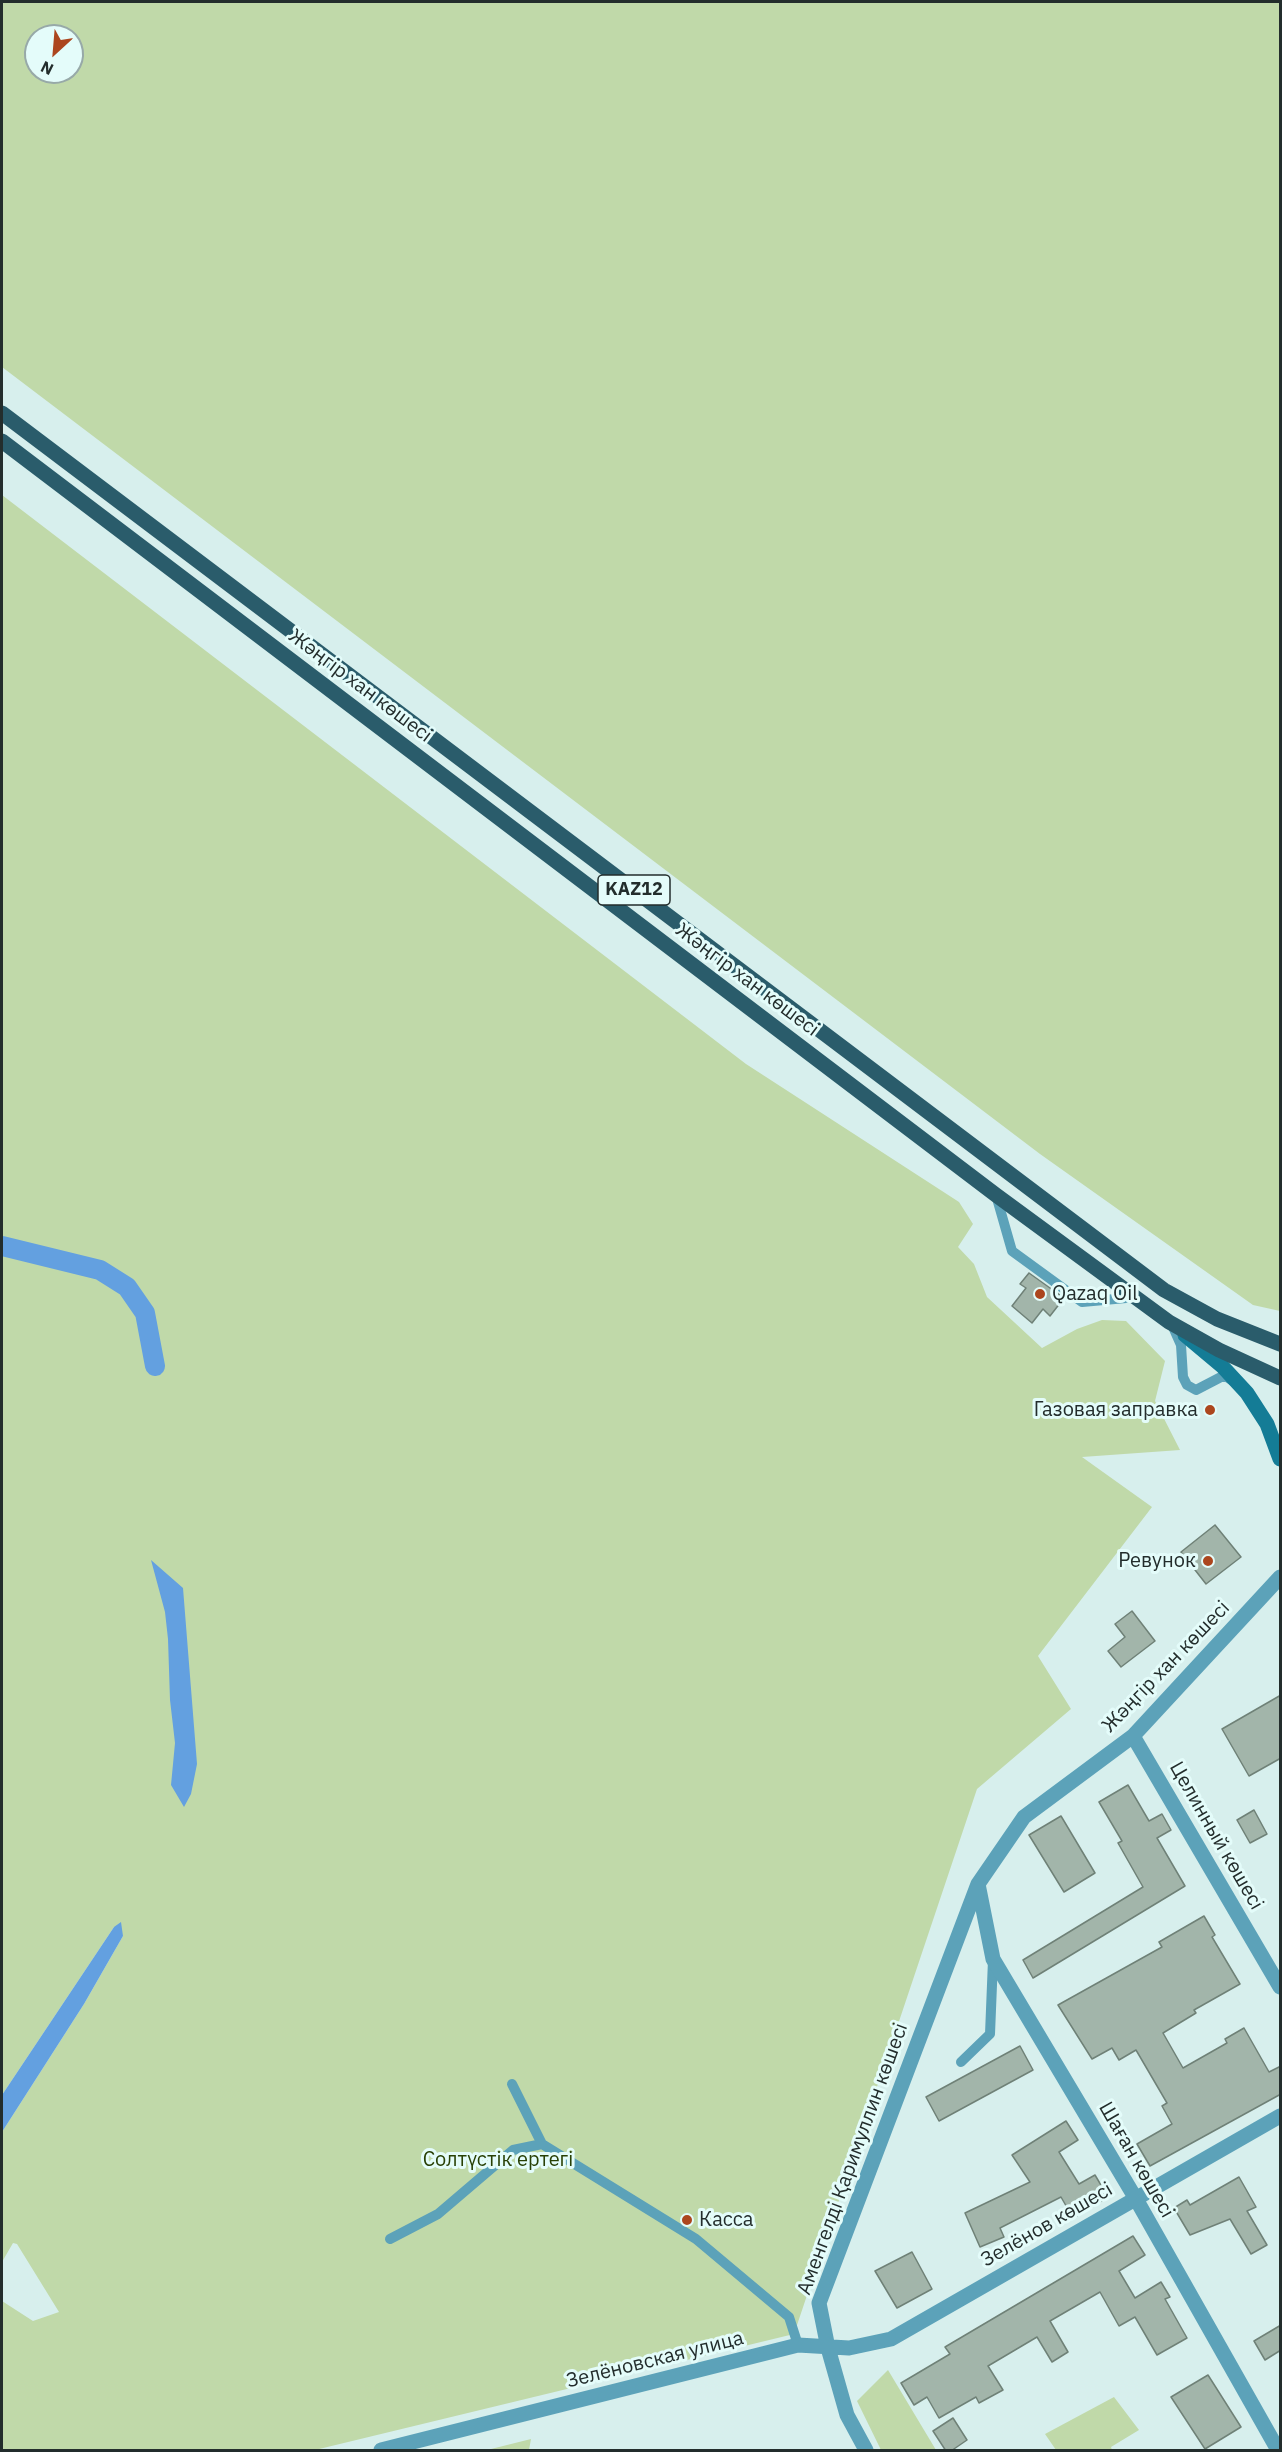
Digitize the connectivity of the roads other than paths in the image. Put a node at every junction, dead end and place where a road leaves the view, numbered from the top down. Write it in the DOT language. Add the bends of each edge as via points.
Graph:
graph roads {
  1 [pos="2,413"];
  2 [pos="2,441"];
  3 [pos="996,1195"];
  4 [pos="1138,1297"];
  5 [pos="1169,1322"];
  6 [pos="1260,1337"];
  7 [pos="1281,1339"];
  8 [pos="1281,1344"];
  9 [pos="1281,1378"];
  10 [pos="1239,1385"];
  11 [pos="1281,1459"];
  12 [pos="1281,1577"];
  13 [pos="1133,1736"];
  14 [pos="978,1884"];
  15 [pos="993,1959"];
  16 [pos="1281,1987"];
  17 [pos="961,2062"];
  18 [pos="512,2084"];
  19 [pos="1281,2116"];
  20 [pos="542,2144"];
  21 [pos="1136,2199"];
  22 [pos="390,2239"];
  23 [pos="798,2345"];
  24 [pos="828,2348"];
  25 [pos="381,2451"];
  26 [pos="866,2451"];
  27 [pos="1278,2451"];
  1 -- 6 [label="main road, Жәңгір хан көшесі / KAZ12" via="1164,1290"];
  2 -- 3 [label="main road, Жәңгір хан көшесі / KAZ12"];
  3 -- 4 [label="main road, Жәңгір хан көшесі / KAZ12"];
  3 -- 4 [label="lane" via="1012,1251 1082,1302"];
  4 -- 5 [label="main road, Жәңгір хан көшесі / KAZ12"];
  5 -- 9 [label="main road, Жәңгір хан көшесі / KAZ12"];
  5 -- 10 [label="main road"];
  5 -- 10 [label="lane" via="1181,1345 1187,1385 1200,1389 1223,1377"];
  6 -- 7 [label="street"];
  6 -- 8 [label="main road, Жәңгір хан көшесі / KAZ12"];
  10 -- 11 [label="main road" via="1267,1424"];
  12 -- 13 [label="street, Жәңгір хан көшесі"];
  13 -- 14 [label="street, Жәңгір хан көшесі" via="1024,1817"];
  13 -- 16 [label="street, Целинный көшесі"];
  14 -- 15 [label="street, Шаған көшесі"];
  14 -- 24 [label="street, Аменгелді Қаримуллин көшесі" via="819,2303"];
  15 -- 17 [label="lane" via="990,2034"];
  15 -- 21 [label="street, Шаған көшесі"];
  18 -- 20 [label="lane"];
  19 -- 21 [label="street, Зелёнов көшесі"];
  20 -- 22 [label="lane" via="513,2150 438,2214"];
  20 -- 23 [label="lane" via="696,2239 789,2317"];
  21 -- 24 [label="street, Зелёнов көшесі" via="891,2338 849,2348"];
  21 -- 27 [label="street, Шаған көшесі"];
  23 -- 24 [label="street, Зелёновская улица"];
  23 -- 25 [label="street, Зелёновская улица"];
  24 -- 26 [label="street, Аменгелді Қаримуллин көшесі" via="847,2415"];
}
